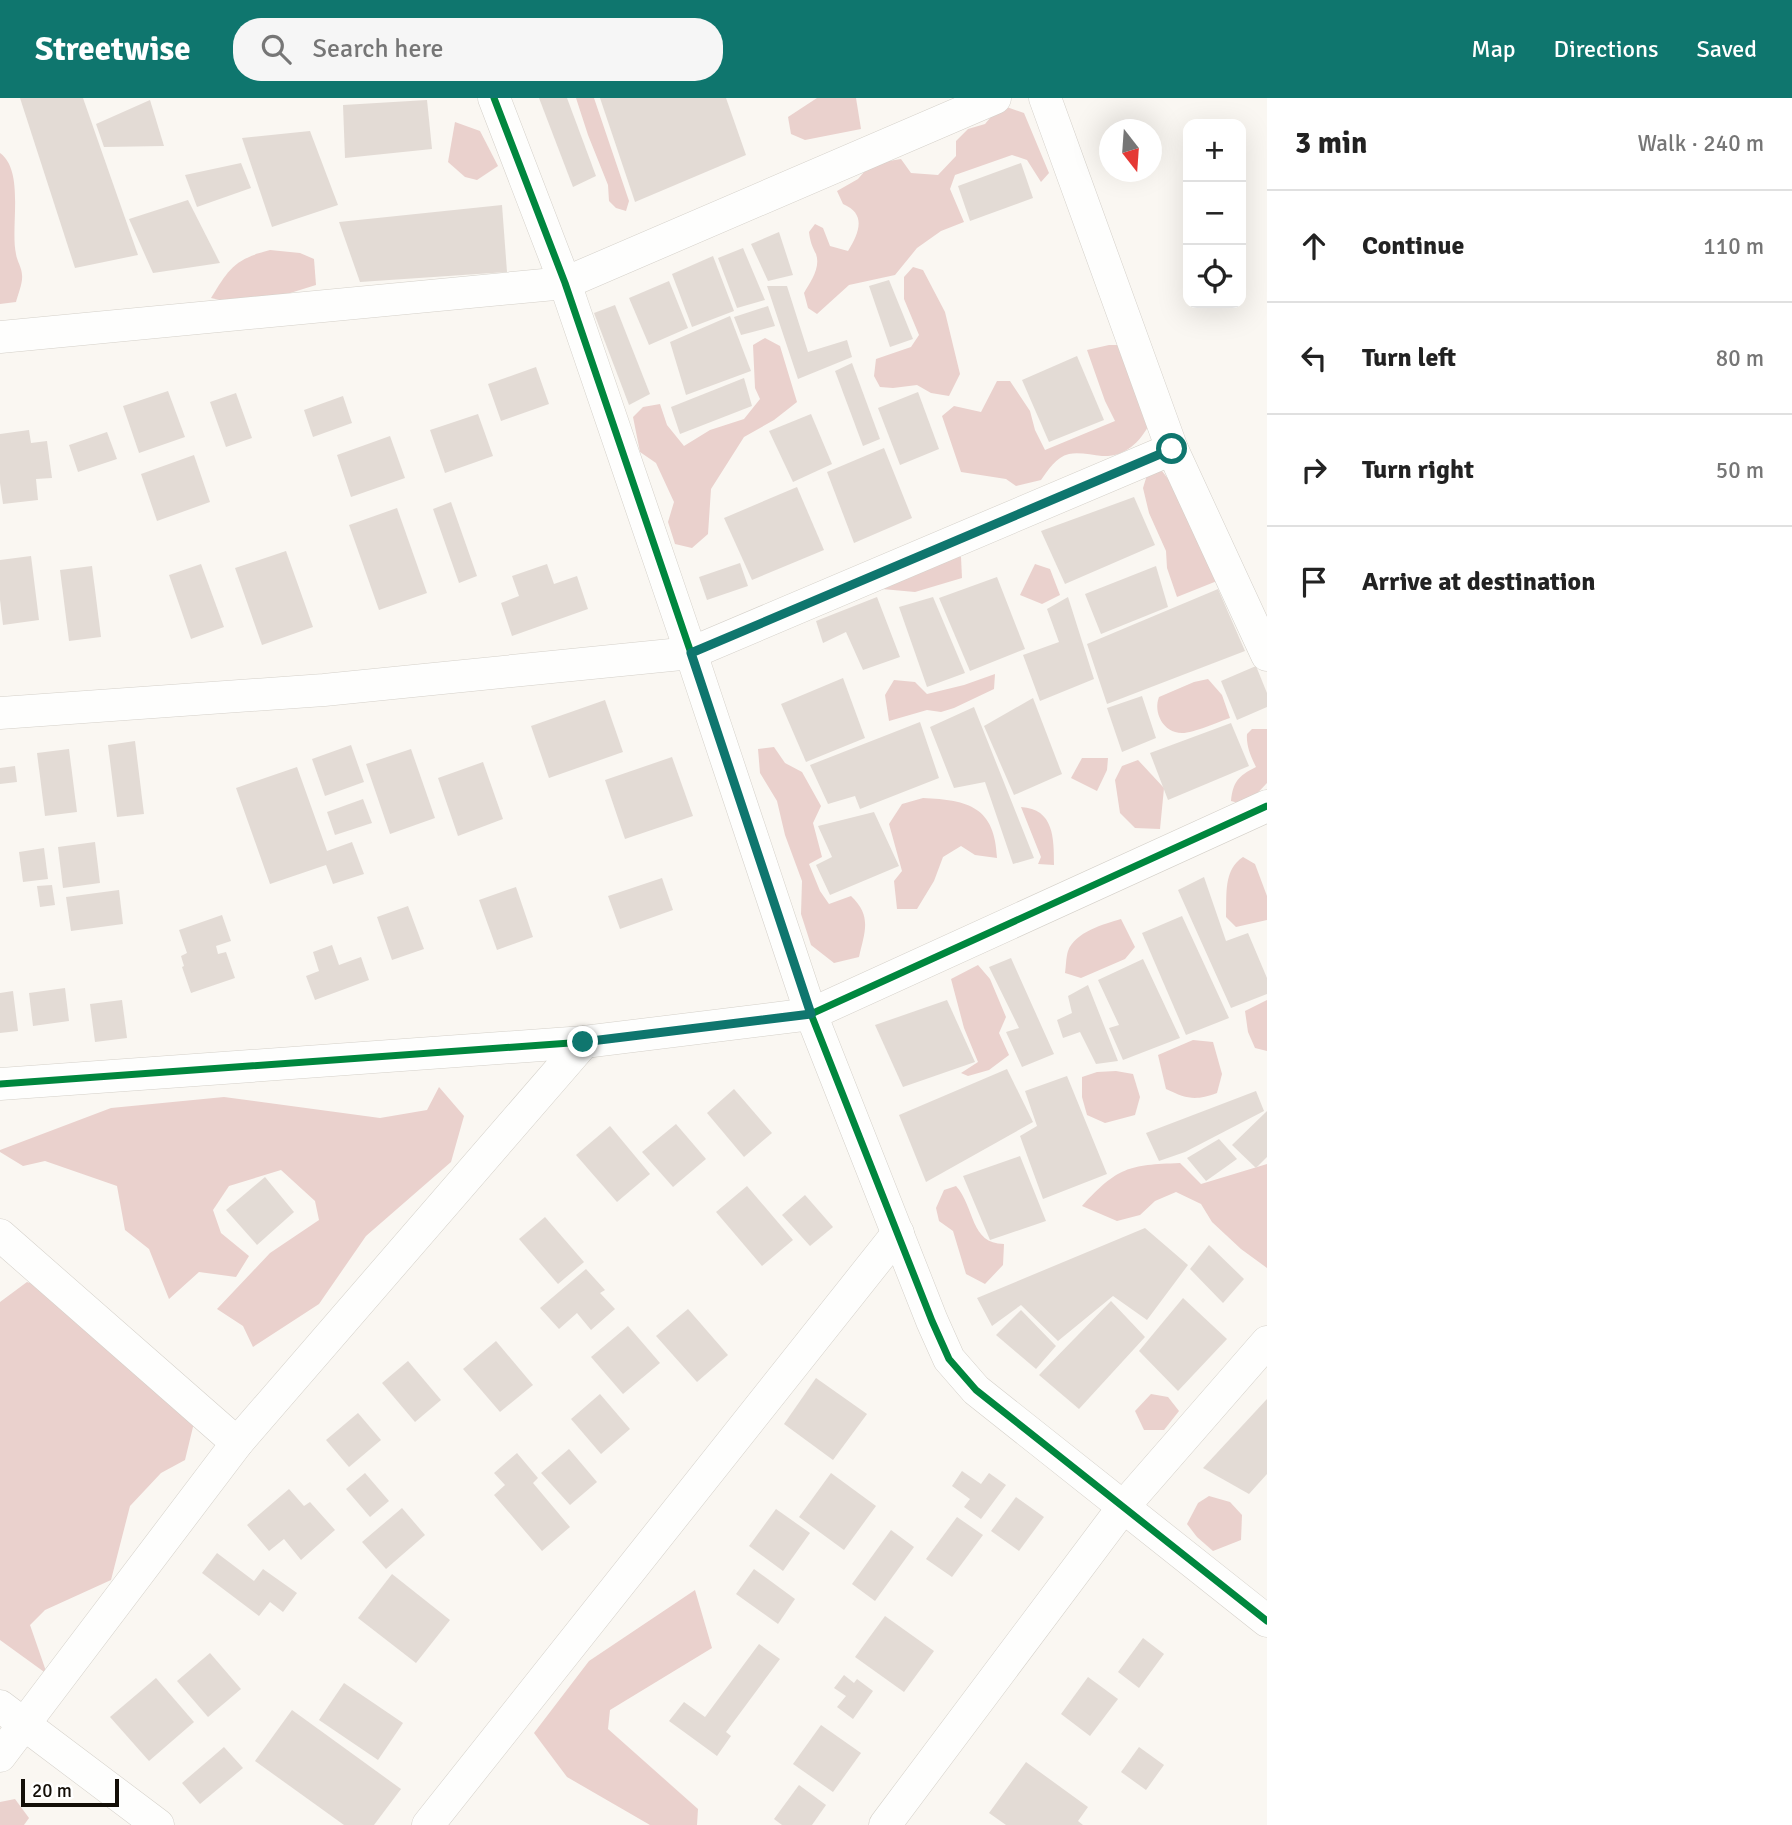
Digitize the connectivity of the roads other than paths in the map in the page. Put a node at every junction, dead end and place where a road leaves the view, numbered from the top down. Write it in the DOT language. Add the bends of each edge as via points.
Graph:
graph roads {
  1 [pos="494,98"];
  2 [pos="995,98"];
  3 [pos="1045,98"];
  4 [pos="565,283"];
  5 [pos="0,337"];
  6 [pos="1172,449"];
  7 [pos="691,653"];
  8 [pos="1267,655"];
  9 [pos="0,713"];
  10 [pos="1267,806"];
  11 [pos="811,1014"];
  12 [pos="583,1042"];
  13 [pos="0,1084"];
  14 [pos="898,1233"];
  15 [pos="0,1235"];
  16 [pos="1267,1342"];
  17 [pos="237,1443"];
  18 [pos="1124,1506"];
  19 [pos="1267,1621"];
  20 [pos="12,1715"];
  21 [pos="0,1756"];
  22 [pos="158,1825"];
  23 [pos="428,1825"];
  24 [pos="885,1825"];
  1 -- 4 [label="street"];
  2 -- 4 [label="street"];
  3 -- 6 [label="street"];
  4 -- 5 [label="street"];
  4 -- 7 [label="street"];
  6 -- 7 [label="street"];
  6 -- 8 [label="street"];
  7 -- 9 [label="street" via="324,690"];
  7 -- 11 [label="street"];
  10 -- 11 [label="street"];
  11 -- 12 [label="street"];
  11 -- 14 [label="street"];
  12 -- 13 [label="street"];
  12 -- 17 [label="street"];
  14 -- 18 [label="street" via="950,1359 976,1390"];
  14 -- 23 [label="street"];
  15 -- 17 [label="street"];
  16 -- 18 [label="street"];
  17 -- 20 [label="street"];
  18 -- 19 [label="street"];
  18 -- 24 [label="street"];
  20 -- 21 [label="street"];
  20 -- 22 [label="street"];
}
